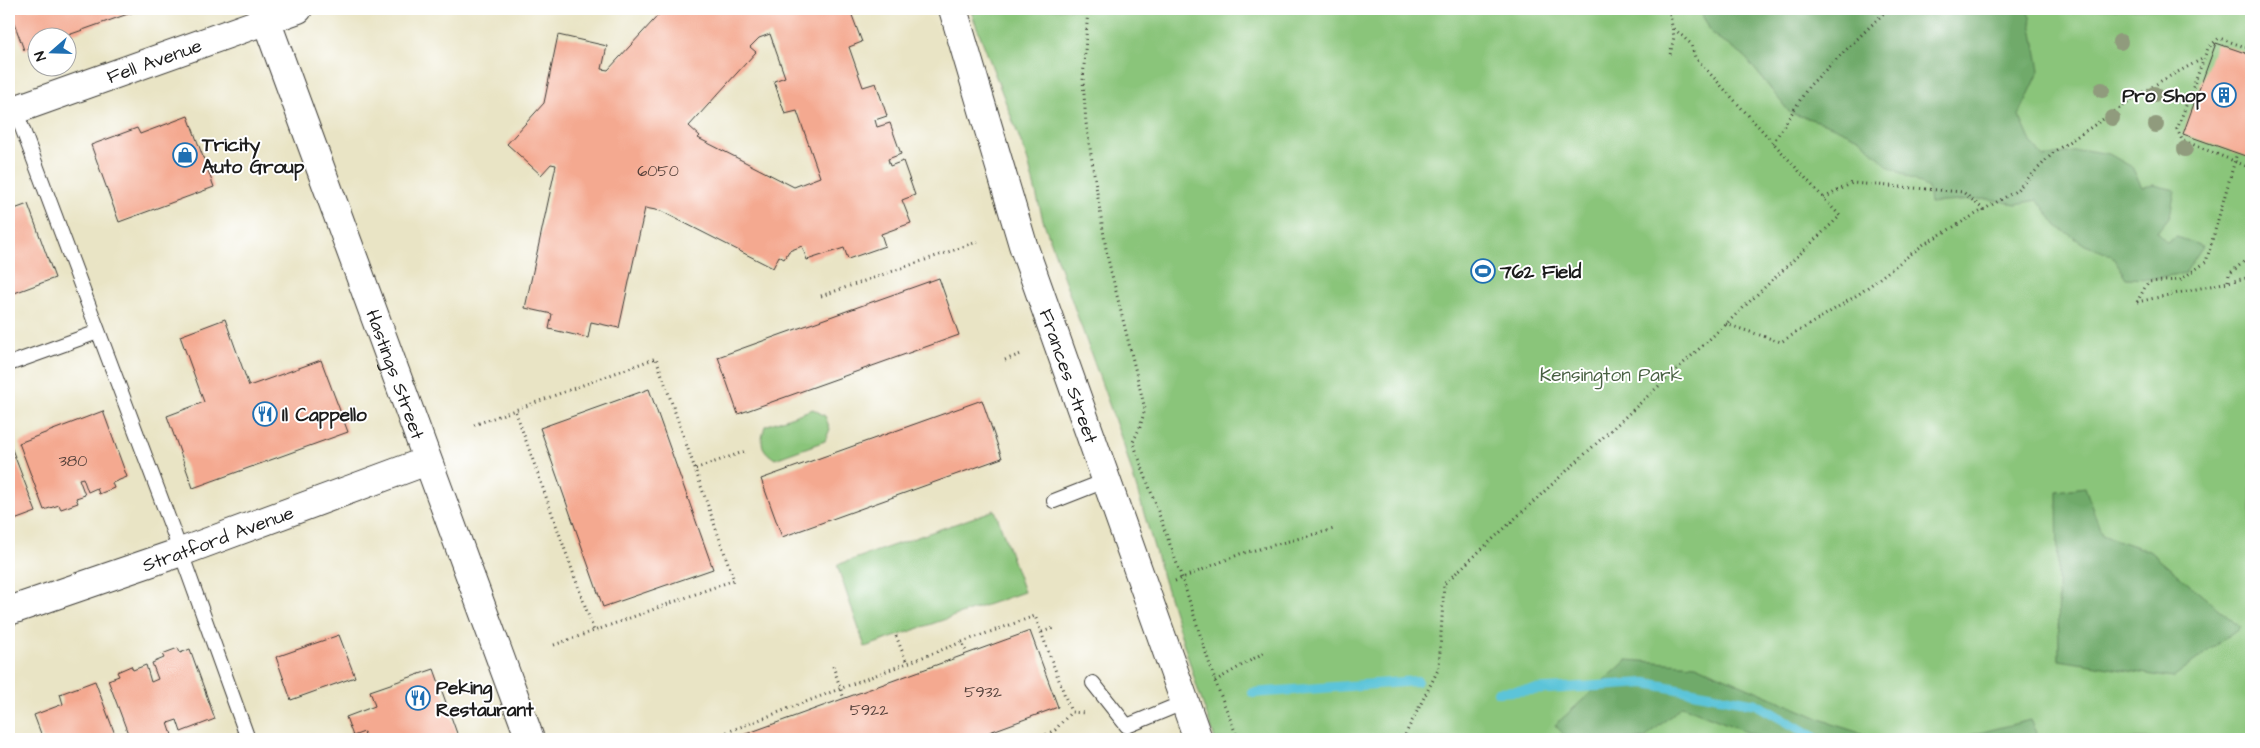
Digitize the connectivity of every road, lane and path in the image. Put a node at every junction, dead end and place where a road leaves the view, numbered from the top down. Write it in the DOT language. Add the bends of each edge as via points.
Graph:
graph roads {
  1 [pos="298,9"];
  2 [pos="953,9"];
  3 [pos="1088,9"];
  4 [pos="1669,9"];
  5 [pos="1888,9"];
  6 [pos="264,14"];
  7 [pos="1671,26"];
  8 [pos="2251,49"];
  9 [pos="1670,55"];
  10 [pos="2204,58"];
  11 [pos="11,105"];
  12 [pos="1773,143"];
  13 [pos="2237,153"];
  14 [pos="2234,162"];
  15 [pos="2251,168"];
  16 [pos="1824,198"];
  17 [pos="1984,210"];
  18 [pos="980,241"];
  19 [pos="2251,256"];
  20 [pos="2251,277"];
  21 [pos="2228,281"];
  22 [pos="821,296"];
  23 [pos="1726,324"];
  24 [pos="98,332"];
  25 [pos="1021,354"];
  26 [pos="1005,360"];
  27 [pos="9,364"];
  28 [pos="515,410"];
  29 [pos="474,425"];
  30 [pos="746,451"];
  31 [pos="427,461"];
  32 [pos="695,469"];
  33 [pos="1105,481"];
  34 [pos="1054,501"];
  35 [pos="1334,529"];
  36 [pos="181,552"];
  37 [pos="1182,578"];
  38 [pos="1146,592"];
  39 [pos="9,611"];
  40 [pos="1054,628"];
  41 [pos="594,631"];
  42 [pos="1042,632"];
  43 [pos="896,636"];
  44 [pos="962,642"];
  45 [pos="554,645"];
  46 [pos="1265,652"];
  47 [pos="967,654"];
  48 [pos="907,663"];
  49 [pos="833,666"];
  50 [pos="1215,681"];
  51 [pos="1093,683"];
  52 [pos="841,688"];
  53 [pos="844,699"];
  54 [pos="1185,702"];
  55 [pos="1071,712"];
  56 [pos="1090,714"];
  57 [pos="993,731"];
  58 [pos="722,734"];
  59 [pos="248,739"];
  60 [pos="530,739"];
  61 [pos="996,739"];
  62 [pos="1037,739"];
  63 [pos="1198,739"];
  64 [pos="1238,739"];
  65 [pos="1403,739"];
  1 -- 6 [label="street, Fell Avenue"];
  2 -- 33 [label="street, Frances Street" via="1016,226"];
  3 -- 37 [label="path" via="1083,80 1086,123 1107,255 1145,409 1133,442"];
  4 -- 7 [label="path"];
  5 -- 12 [label="path" via="1809,86"];
  6 -- 11 [label="street, Fell Avenue"];
  6 -- 31 [label="street, Hastings Street"];
  7 -- 9 [label="path" via="1674,37"];
  7 -- 12 [label="path" via="1691,44 1695,57"];
  8 -- 10 [label="path" via="2219,38 2208,48"];
  10 -- 14 [label="path" via="2177,129 2182,140"];
  10 -- 17 [label="path" via="2161,80 2055,151 2016,191"];
  11 -- 24 [label="lane"];
  12 -- 16 [label="path"];
  13 -- 14 [label="path"];
  14 -- 15 [label="path"];
  14 -- 21 [label="path" via="2206,262 2180,280 2148,282 2137,302"];
  16 -- 17 [label="path" via="1852,183 1963,192"];
  16 -- 23 [label="path" via="1840,216"];
  17 -- 23 [label="path" via="1924,244 1859,294 1781,342"];
  18 -- 22 [label="path"];
  19 -- 21 [label="path" via="2229,274"];
  20 -- 21 [label="path"];
  23 -- 65 [label="path" via="1444,584 1439,668"];
  24 -- 27 [label="lane"];
  24 -- 36 [label="lane"];
  25 -- 26 [label="path"];
  28 -- 29 [label="path"];
  28 -- 32 [label="path" via="656,358"];
  28 -- 41 [label="path"];
  30 -- 32 [label="path"];
  31 -- 36 [label="street, Stratford Avenue"];
  31 -- 60 [label="street, Hastings Street"];
  32 -- 41 [label="path" via="734,580"];
  33 -- 34 [label="lane"];
  33 -- 38 [label="street, Frances Street"];
  35 -- 37 [label="path" via="1240,554"];
  36 -- 39 [label="street, Stratford Avenue"];
  36 -- 59 [label="lane"];
  37 -- 38 [label="path"];
  37 -- 50 [label="path"];
  38 -- 54 [label="street, Frances Street"];
  40 -- 42 [label="path"];
  41 -- 45 [label="path"];
  42 -- 44 [label="path" via="1035,616"];
  42 -- 55 [label="path"];
  43 -- 48 [label="path"];
  44 -- 47 [label="path"];
  44 -- 48 [label="path"];
  46 -- 50 [label="path"];
  48 -- 52 [label="path"];
  49 -- 52 [label="path"];
  50 -- 64 [label="path"];
  51 -- 54 [label="lane" via="1127,726"];
  52 -- 53 [label="path"];
  52 -- 58 [label="path"];
  54 -- 63 [label="street, Frances Street"];
  55 -- 56 [label="path"];
  55 -- 62 [label="path" via="1055,730"];
  57 -- 61 [label="path"];
}
